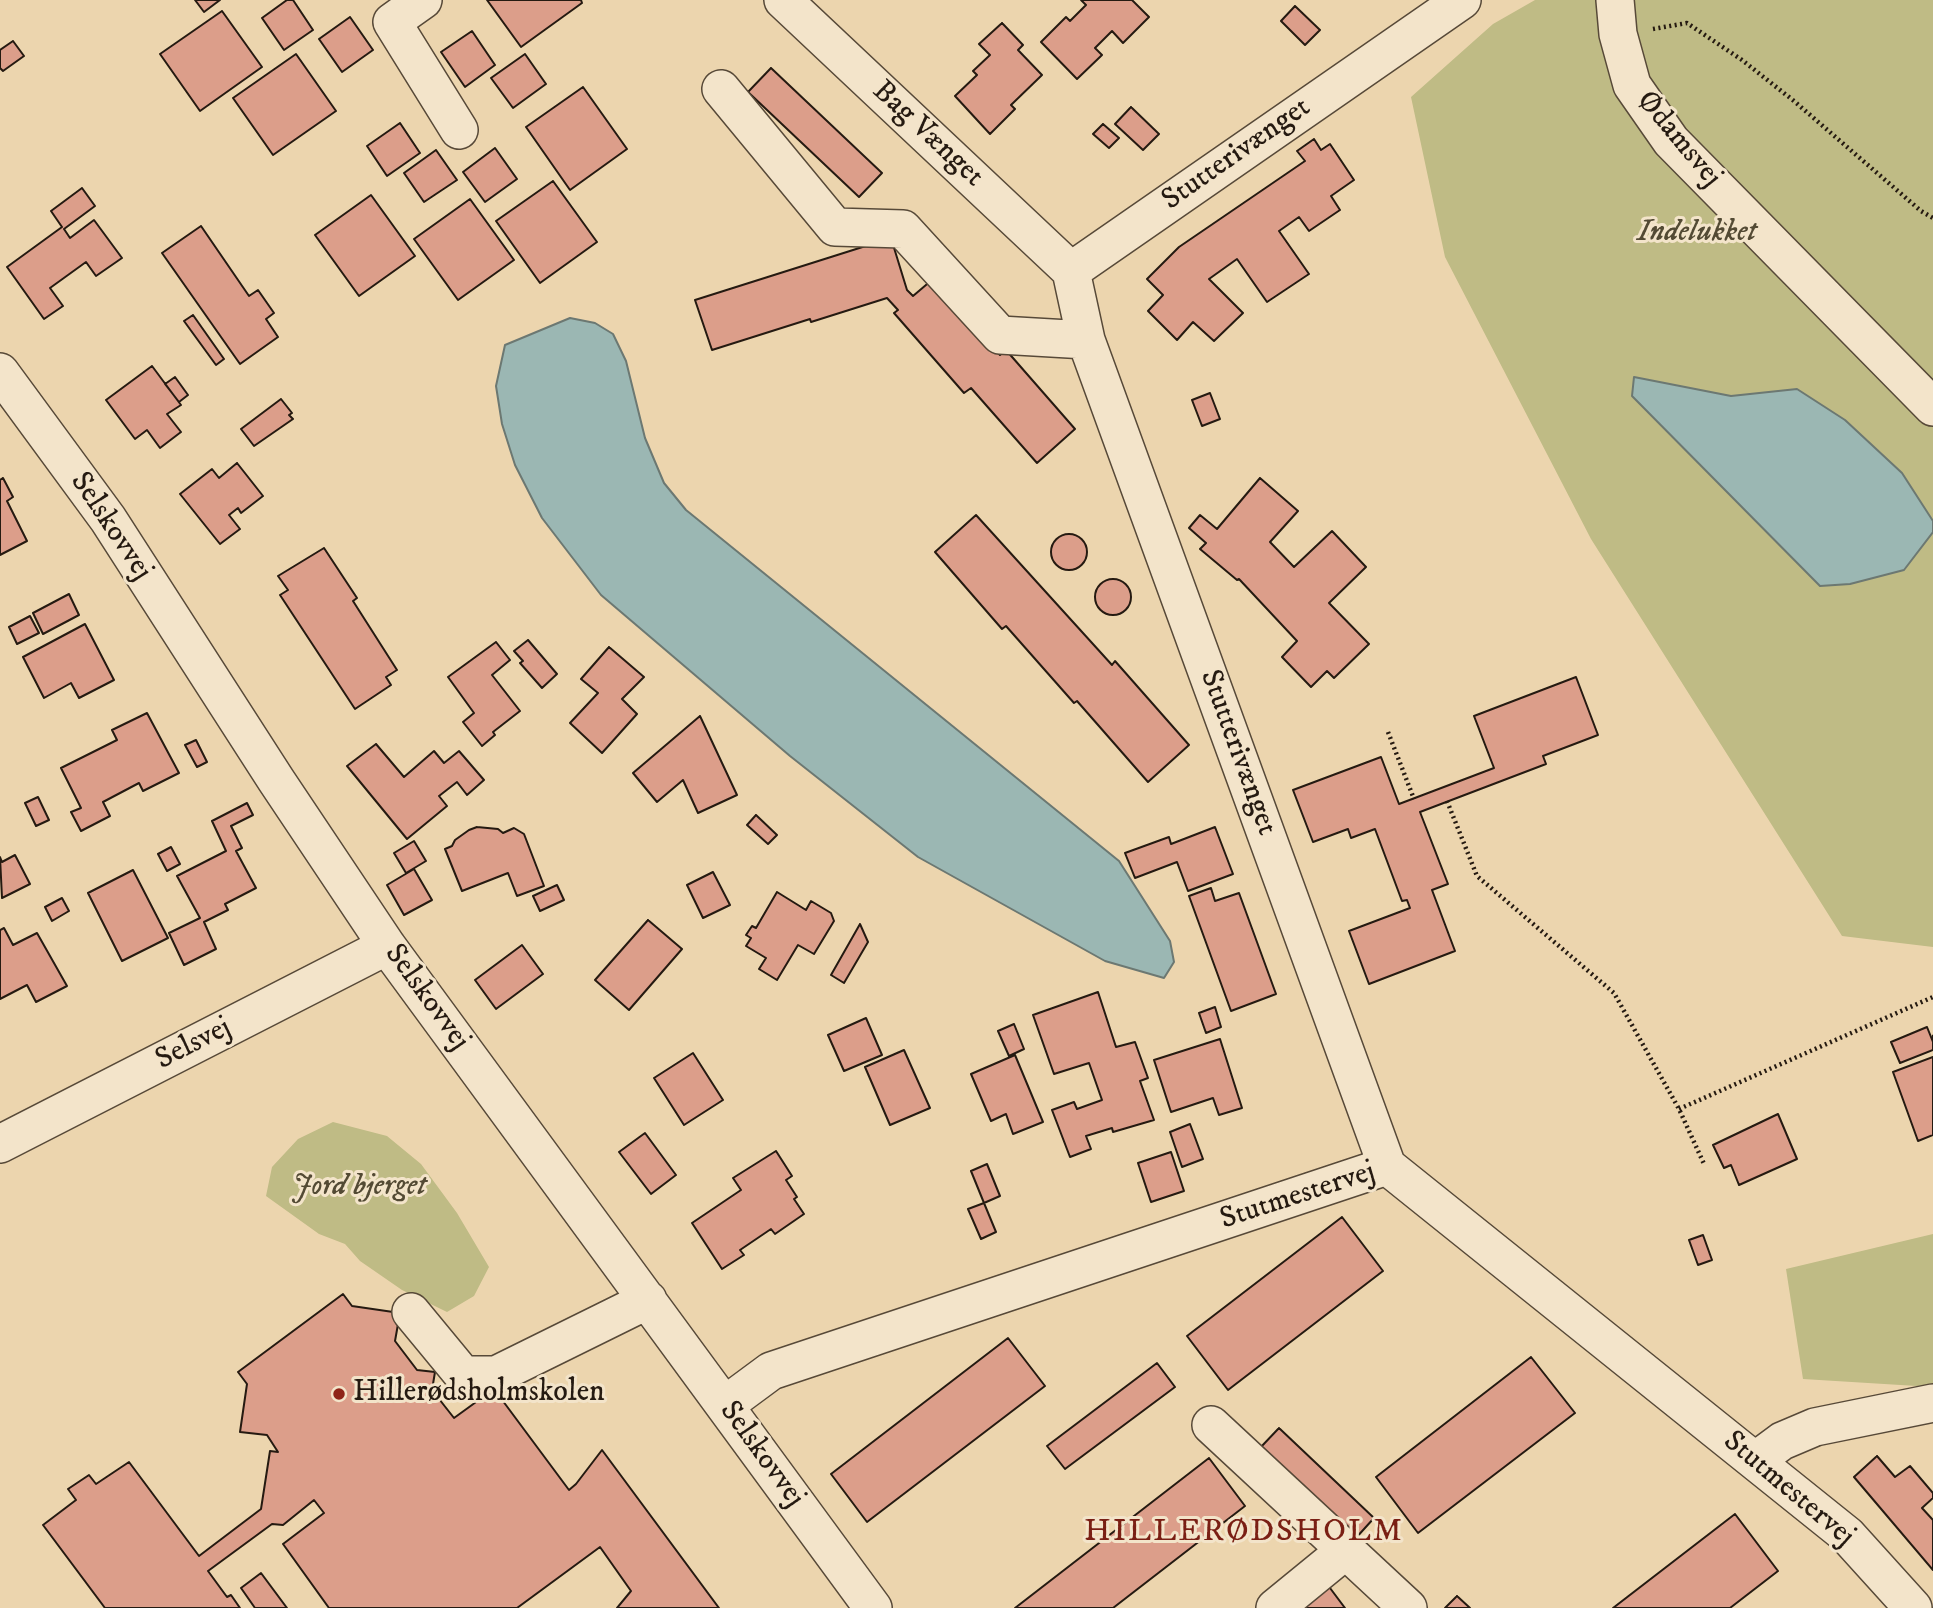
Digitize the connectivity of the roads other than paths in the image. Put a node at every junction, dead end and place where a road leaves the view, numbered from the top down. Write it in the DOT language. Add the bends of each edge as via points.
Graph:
graph roads {
  1 [pos="423,0"];
  2 [pos="783,0"];
  3 [pos="1462,0"];
  4 [pos="383,11"];
  5 [pos="1617,17"];
  6 [pos="721,89"];
  7 [pos="459,130"];
  8 [pos="1071,271"];
  9 [pos="1086,340"];
  10 [pos="0,372"];
  11 [pos="1933,407"];
  12 [pos="387,946"];
  13 [pos="2,1137"];
  14 [pos="1387,1166"];
  15 [pos="648,1300"];
  16 [pos="411,1312"];
  17 [pos="1933,1403"];
  18 [pos="725,1405"];
  19 [pos="1211,1425"];
  20 [pos="1755,1461"];
  21 [pos="1346,1550"];
  22 [pos="873,1608"];
  23 [pos="1275,1608"];
  24 [pos="1408,1608"];
  25 [pos="1913,1608"];
  1 -- 4 [label="street"];
  2 -- 8 [label="street, Bag Vænget"];
  3 -- 8 [label="street, Stutterivænget"];
  4 -- 7 [label="street"];
  5 -- 11 [label="street, Ødamsvej" via="1632,85 1671,141"];
  6 -- 9 [label="street" via="835,227 903,229 1000,335"];
  8 -- 9 [label="street, Stutterivænget"];
  9 -- 14 [label="street, Stutterivænget"];
  10 -- 12 [label="street, Selskovvej" via="108,519"];
  12 -- 13 [label="street, Selsvej"];
  12 -- 15 [label="street, Selskovvej"];
  14 -- 18 [label="street, Stutmestervej" via="771,1371"];
  14 -- 20 [label="street, Stutmestervej"];
  15 -- 16 [label="street" via="496,1375 463,1375"];
  15 -- 18 [label="street, Selskovvej"];
  17 -- 20 [label="street" via="1815,1427 1782,1441"];
  18 -- 22 [label="street, Selskovvej"];
  19 -- 21 [label="street"];
  20 -- 25 [label="street, Stutmestervej" via="1847,1535"];
  21 -- 23 [label="street"];
  21 -- 24 [label="street"];
}
